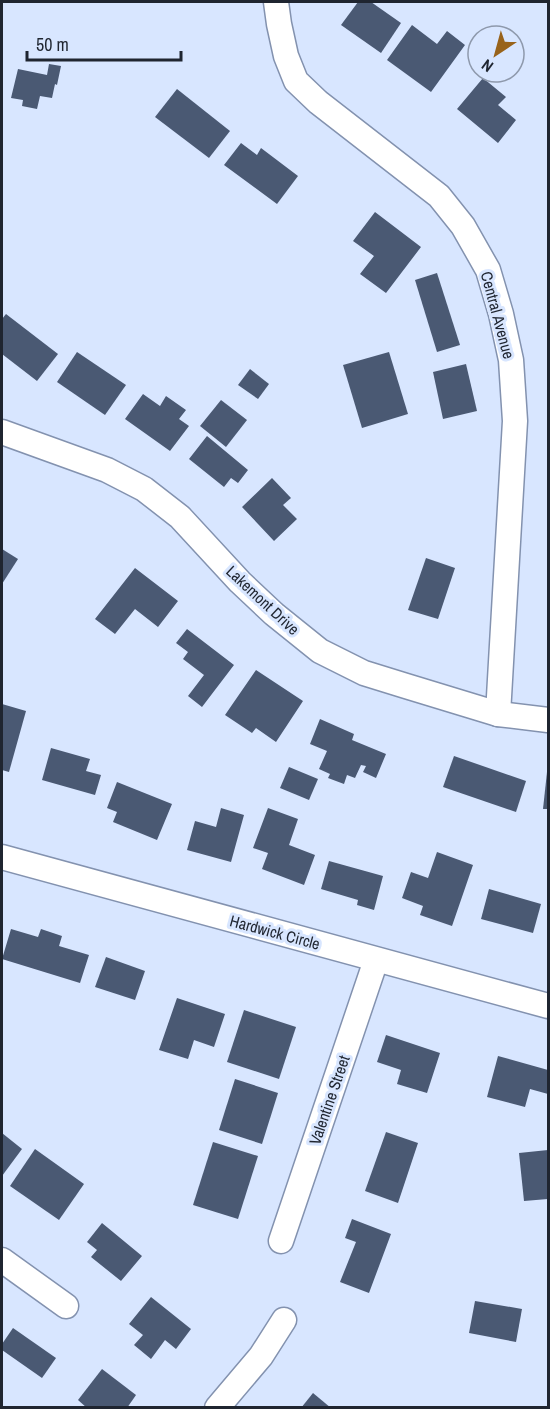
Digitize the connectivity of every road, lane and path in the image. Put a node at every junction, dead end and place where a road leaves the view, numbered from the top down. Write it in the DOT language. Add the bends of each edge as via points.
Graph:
graph roads {
  1 [pos="276,2"];
  2 [pos="2,432"];
  3 [pos="498,714"];
  4 [pos="549,720"];
  5 [pos="2,857"];
  6 [pos="376,960"];
  7 [pos="549,1006"];
  8 [pos="281,1241"];
  9 [pos="2,1260"];
  10 [pos="66,1306"];
  11 [pos="284,1320"];
  12 [pos="217,1407"];
  1 -- 3 [label="street, Central Avenue" via="286,56 296,81 439,196 463,226 488,270 511,360 515,421"];
  2 -- 3 [label="street, Lakemont Drive" via="107,470 144,489 180,517 274,614 320,651 364,673"];
  3 -- 4 [label="street, Lakemont Drive"];
  5 -- 6 [label="street, Hardwick Circle"];
  6 -- 7 [label="street, Hardwick Circle"];
  6 -- 8 [label="street, Valentine Street"];
  9 -- 10 [label="street"];
  11 -- 12 [label="street" via="261,1356"];
}
